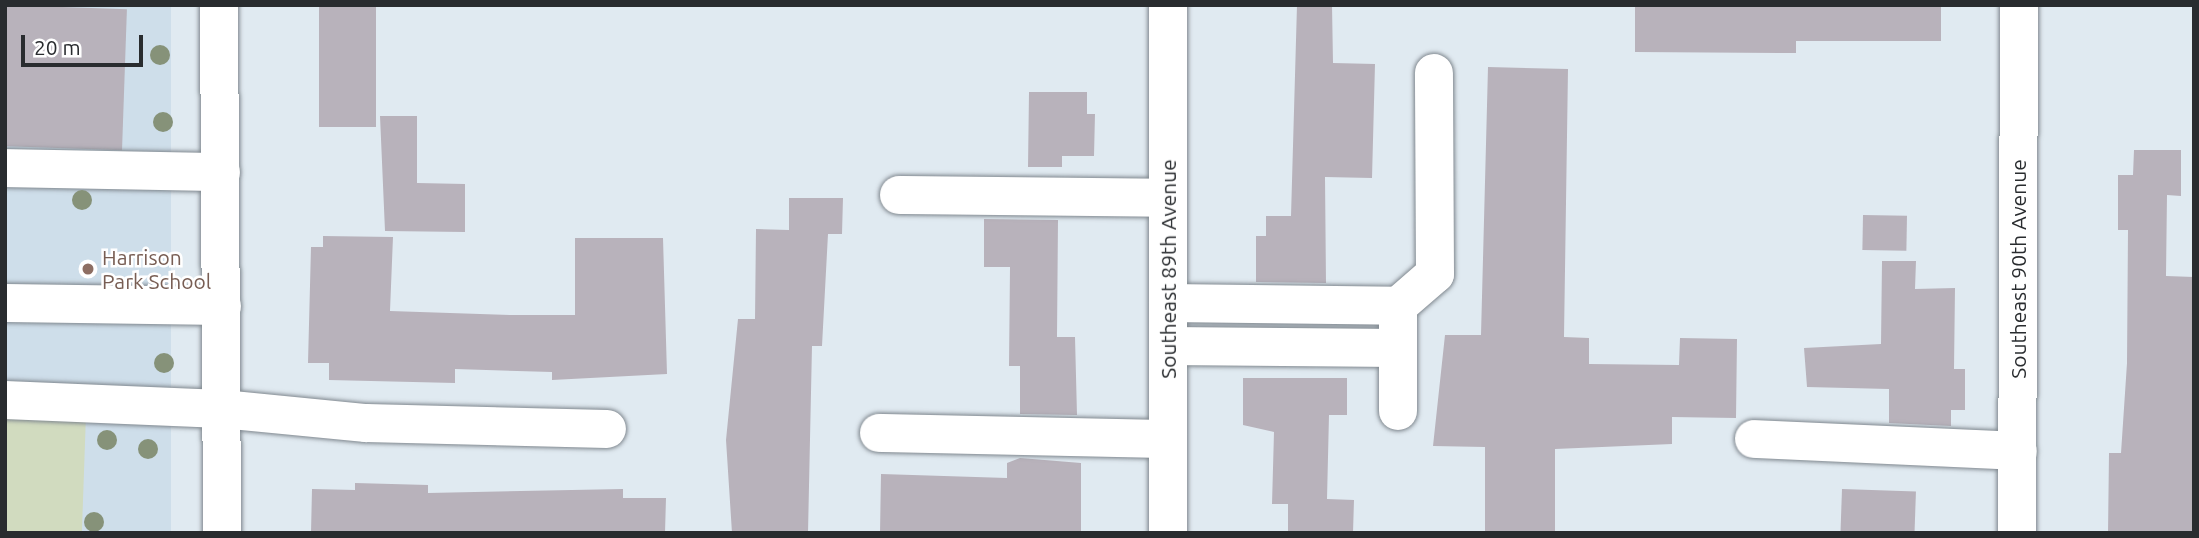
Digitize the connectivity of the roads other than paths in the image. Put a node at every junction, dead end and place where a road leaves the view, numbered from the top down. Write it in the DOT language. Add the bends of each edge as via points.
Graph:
graph roads {
  1 [pos="219,5"];
  2 [pos="1168,5"];
  3 [pos="2019,5"];
  4 [pos="1434,73"];
  5 [pos="5,168"];
  6 [pos="221,172"];
  7 [pos="899,195"];
  8 [pos="1168,198"];
  9 [pos="5,303"];
  10 [pos="1168,303"];
  11 [pos="222,306"];
  12 [pos="1398,306"];
  13 [pos="1168,346"];
  14 [pos="1398,348"];
  15 [pos="5,400"];
  16 [pos="222,409"];
  17 [pos="1398,411"];
  18 [pos="607,429"];
  19 [pos="879,433"];
  20 [pos="1168,439"];
  21 [pos="1754,439"];
  22 [pos="2018,451"];
  23 [pos="222,533"];
  24 [pos="1168,533"];
  25 [pos="2017,533"];
  1 -- 6 [label="street"];
  2 -- 8 [label="street, Southeast 89th Avenue"];
  3 -- 22 [label="street, Southeast 90th Avenue"];
  4 -- 12 [label="street" via="1435,274"];
  5 -- 6 [label="street"];
  6 -- 11 [label="street"];
  7 -- 8 [label="street"];
  8 -- 10 [label="street, Southeast 89th Avenue"];
  9 -- 11 [label="street"];
  10 -- 12 [label="street"];
  10 -- 13 [label="street, Southeast 89th Avenue"];
  11 -- 16 [label="street"];
  12 -- 14 [label="street"];
  13 -- 14 [label="street"];
  13 -- 20 [label="street, Southeast 89th Avenue"];
  14 -- 17 [label="street"];
  15 -- 16 [label="street"];
  16 -- 18 [label="street" via="366,423"];
  16 -- 23 [label="street"];
  19 -- 20 [label="street"];
  20 -- 24 [label="street, Southeast 89th Avenue"];
  21 -- 22 [label="street"];
  22 -- 25 [label="street, Southeast 90th Avenue"];
}
